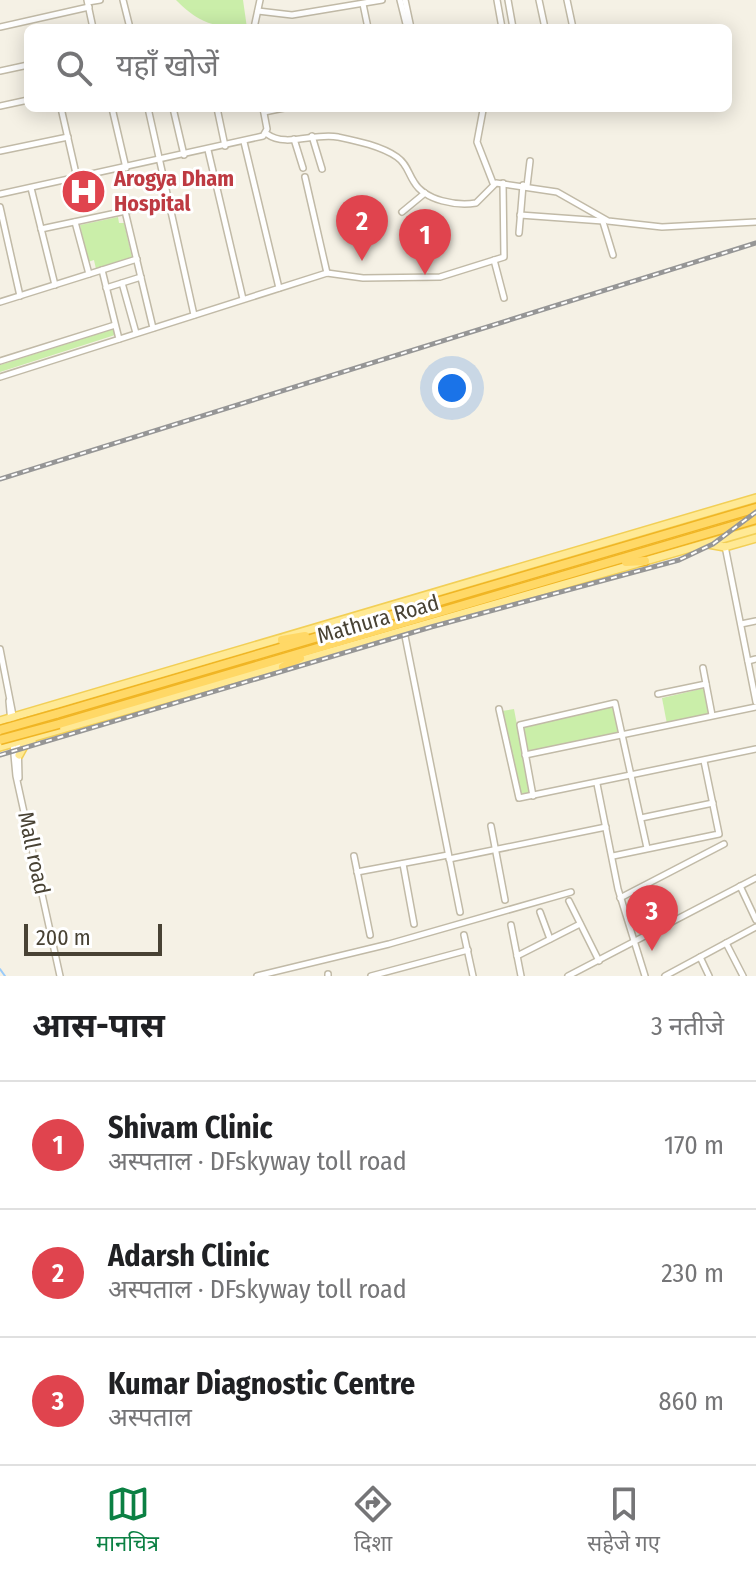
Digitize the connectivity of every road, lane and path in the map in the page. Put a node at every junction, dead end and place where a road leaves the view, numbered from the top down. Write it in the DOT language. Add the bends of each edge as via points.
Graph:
graph roads {
  1 [pos="100,0"];
  2 [pos="123,0"];
  3 [pos="260,0"];
  4 [pos="382,0"];
  5 [pos="403,0"];
  6 [pos="497,0"];
  7 [pos="508,0"];
  8 [pos="539,0"];
  9 [pos="567,0"];
  10 [pos="88,3"];
  11 [pos="363,4"];
  12 [pos="258,11"];
  13 [pos="41,18"];
  14 [pos="42,24"];
  15 [pos="92,24"];
  16 [pos="129,24"];
  17 [pos="255,24"];
  18 [pos="367,24"];
  19 [pos="408,24"];
  20 [pos="501,24"];
  21 [pos="512,24"];
  22 [pos="544,24"];
  23 [pos="572,24"];
  24 [pos="0,27"];
  25 [pos="24,66"];
  26 [pos="0,71"];
  27 [pos="24,101"];
  28 [pos="0,106"];
  29 [pos="62,112"];
  30 [pos="113,112"];
  31 [pos="149,112"];
  32 [pos="174,112"];
  33 [pos="218,112"];
  34 [pos="263,112"];
  35 [pos="483,112"];
  36 [pos="267,134"];
  37 [pos="312,136"];
  38 [pos="68,137"];
  39 [pos="294,139"];
  40 [pos="244,142"];
  41 [pos="226,147"];
  42 [pos="208,150"];
  43 [pos="0,151"];
  44 [pos="184,155"];
  45 [pos="160,160"];
  46 [pos="530,161"];
  47 [pos="126,168"];
  48 [pos="303,168"];
  49 [pos="322,169"];
  50 [pos="305,177"];
  51 [pos="77,178"];
  52 [pos="493,183"];
  53 [pos="503,183"];
  54 [pos="525,185"];
  55 [pos="31,188"];
  56 [pos="425,193"];
  57 [pos="0,194"];
  58 [pos="168,202"];
  59 [pos="0,207"];
  60 [pos="125,211"];
  61 [pos="402,212"];
  62 [pos="520,215"];
  63 [pos="603,220"];
  64 [pos="75,222"];
  65 [pos="756,222"];
  66 [pos="41,229"];
  67 [pos="519,233"];
  68 [pos="613,255"];
  69 [pos="137,259"];
  70 [pos="494,260"];
  71 [pos="102,270"];
  72 [pos="327,273"];
  73 [pos="89,274"];
  74 [pos="141,277"];
  75 [pos="122,283"];
  76 [pos="55,285"];
  77 [pos="106,288"];
  78 [pos="279,288"];
  79 [pos="20,296"];
  80 [pos="504,298"];
  81 [pos="243,299"];
  82 [pos="0,302"];
  83 [pos="194,315"];
  84 [pos="115,325"];
  85 [pos="153,328"];
  86 [pos="136,333"];
  87 [pos="119,339"];
  88 [pos="0,361"];
  89 [pos="0,377"];
  90 [pos="756,498"];
  91 [pos="756,508"];
  92 [pos="756,519"];
  93 [pos="756,529"];
  94 [pos="725,538"];
  95 [pos="756,538"];
  96 [pos="704,543"];
  97 [pos="725,547"];
  98 [pos="645,561"];
  99 [pos="609,564"];
  100 [pos="756,621"];
  101 [pos="741,624"];
  102 [pos="404,629"];
  103 [pos="284,643"];
  104 [pos="0,649"];
  105 [pos="756,659"];
  106 [pos="748,661"];
  107 [pos="285,662"];
  108 [pos="703,668"];
  109 [pos="706,684"];
  110 [pos="121,687"];
  111 [pos="658,694"];
  112 [pos="756,704"];
  113 [pos="50,708"];
  114 [pos="499,709"];
  115 [pos="712,715"];
  116 [pos="9,718"];
  117 [pos="94,720"];
  118 [pos="0,730"];
  119 [pos="57,730"];
  120 [pos="624,734"];
  121 [pos="15,742"];
  122 [pos="0,744"];
  123 [pos="756,749"];
  124 [pos="16,755"];
  125 [pos="525,755"];
  126 [pos="704,761"];
  127 [pos="632,776"];
  128 [pos="597,784"];
  129 [pos="533,796"];
  130 [pos="713,803"];
  131 [pos="641,818"];
  132 [pos="491,826"];
  133 [pos="606,827"];
  134 [pos="724,844"];
  135 [pos="647,848"];
  136 [pos="495,850"];
  137 [pos="354,856"];
  138 [pos="613,856"];
  139 [pos="449,857"];
  140 [pos="403,864"];
  141 [pos="357,872"];
  142 [pos="756,878"];
  143 [pos="740,886"];
  144 [pos="571,892"];
  145 [pos="620,898"];
  146 [pos="505,900"];
  147 [pos="569,901"];
  148 [pos="460,912"];
  149 [pos="540,912"];
  150 [pos="756,920"];
  151 [pos="414,924"];
  152 [pos="580,924"];
  153 [pos="511,925"];
  154 [pos="756,927"];
  155 [pos="370,935"];
  156 [pos="464,935"];
  157 [pos="550,939"];
  158 [pos="637,942"];
  159 [pos="726,943"];
  160 [pos="468,950"];
  161 [pos="517,956"];
  162 [pos="700,957"];
  163 [pos="599,961"];
  164 [pos="679,972"];
  165 [pos="60,976"];
  166 [pos="257,976"];
  167 [pos="371,976"];
  168 [pos="473,976"];
  169 [pos="521,976"];
  170 [pos="568,976"];
  171 [pos="645,976"];
  172 [pos="665,976"];
  173 [pos="709,976"];
  174 [pos="743,976"];
  1 -- 10 [label="street"];
  2 -- 16 [label="street"];
  3 -- 12 [label="street"];
  4 -- 11 [label="street"];
  5 -- 19 [label="street"];
  6 -- 20 [label="street"];
  7 -- 21 [label="street"];
  8 -- 22 [label="street"];
  9 -- 23 [label="street"];
  10 -- 13 [label="street"];
  10 -- 15 [label="street"];
  11 -- 12 [label="street" via="292,15"];
  11 -- 18 [label="street"];
  12 -- 17 [label="street"];
  13 -- 14 [label="street"];
  13 -- 24 [label="street"];
  25 -- 26 [label="street"];
  27 -- 28 [label="street"];
  29 -- 38 [label="street"];
  30 -- 47 [label="street"];
  31 -- 45 [label="street"];
  32 -- 44 [label="street"];
  33 -- 41 [label="street"];
  34 -- 36 [label="street"];
  35 -- 52 [label="street" via="478,147"];
  36 -- 39 [label="street" via="277,141"];
  36 -- 40 [label="street"];
  37 -- 39 [label="street"];
  37 -- 49 [label="street"];
  37 -- 56 [label="street" via="385,151 404,164"];
  38 -- 43 [label="street"];
  38 -- 51 [label="street"];
  39 -- 48 [label="street"];
  40 -- 41 [label="street"];
  40 -- 78 [label="street"];
  41 -- 42 [label="street"];
  42 -- 44 [label="street"];
  42 -- 81 [label="street"];
  44 -- 45 [label="street"];
  45 -- 47 [label="street"];
  45 -- 58 [label="street"];
  46 -- 54 [label="street"];
  47 -- 51 [label="street"];
  50 -- 72 [label="street"];
  51 -- 55 [label="street"];
  52 -- 53 [label="street"];
  52 -- 56 [label="street" via="472,204"];
  53 -- 54 [label="street"];
  53 -- 70 [label="street" via="506,250 504,257"];
  54 -- 62 [label="street"];
  54 -- 63 [label="street" via="566,195"];
  55 -- 57 [label="street"];
  55 -- 66 [label="street"];
  56 -- 61 [label="street"];
  58 -- 60 [label="street"];
  58 -- 83 [label="street"];
  59 -- 79 [label="street"];
  60 -- 64 [label="street"];
  60 -- 69 [label="street"];
  62 -- 63 [label="street"];
  62 -- 67 [label="street"];
  63 -- 65 [label="street" via="662,227"];
  63 -- 68 [label="street"];
  64 -- 66 [label="street"];
  64 -- 73 [label="street"];
  66 -- 76 [label="street"];
  69 -- 71 [label="street"];
  69 -- 74 [label="street"];
  70 -- 72 [label="street" via="440,277"];
  70 -- 80 [label="street"];
  71 -- 73 [label="street"];
  71 -- 77 [label="street"];
  72 -- 78 [label="street"];
  73 -- 76 [label="street"];
  74 -- 75 [label="street"];
  74 -- 85 [label="street"];
  75 -- 77 [label="street"];
  75 -- 86 [label="street"];
  76 -- 79 [label="street"];
  77 -- 84 [label="street"];
  78 -- 81 [label="street"];
  79 -- 82 [label="street"];
  81 -- 83 [label="street"];
  83 -- 85 [label="street"];
  84 -- 87 [label="street"];
  84 -- 88 [label="street"];
  85 -- 86 [label="street"];
  86 -- 87 [label="street"];
  87 -- 89 [label="street"];
  90 -- 103 [label="main road" via="322,625"];
  91 -- 103 [label="highway, Mathura Road"];
  92 -- 99 [label="highway, Mathura Road"];
  93 -- 94 [label="main road"];
  94 -- 96 [label="main road"];
  94 -- 97 [label="street"];
  95 -- 97 [label="main road"];
  96 -- 97 [label="main road"];
  96 -- 98 [label="main road"];
  97 -- 101 [label="street"];
  98 -- 99 [label="highway"];
  98 -- 102 [label="main road"];
  99 -- 107 [label="highway, Mathura Road"];
  100 -- 101 [label="street"];
  101 -- 106 [label="street"];
  102 -- 107 [label="main road"];
  102 -- 139 [label="street"];
  103 -- 110 [label="main road"];
  103 -- 118 [label="highway, Mathura Road, bridge"];
  104 -- 116 [label="street, Mall road"];
  105 -- 106 [label="street"];
  106 -- 112 [label="street"];
  107 -- 117 [label="main road"];
  107 -- 122 [label="highway, Mathura Road, bridge"];
  108 -- 109 [label="street"];
  109 -- 111 [label="street"];
  109 -- 115 [label="street"];
  110 -- 113 [label="main road"];
  110 -- 116 [label="main road"];
  112 -- 115 [label="street"];
  113 -- 116 [label="main road"];
  113 -- 119 [label="main road" via="42,721"];
  114 -- 129 [label="street" via="516,796"];
  115 -- 120 [label="street"];
  116 -- 121 [label="street, Mall road"];
  117 -- 119 [label="main road"];
  117 -- 124 [label="main road" via="25,744"];
  118 -- 122 [label="main road"];
  119 -- 121 [label="main road"];
  120 -- 125 [label="street"];
  120 -- 125 [label="street" via="613,703 521,724"];
  120 -- 127 [label="street"];
  121 -- 122 [label="main road"];
  121 -- 124 [label="street, Mall road"];
  122 -- 124 [label="main road"];
  123 -- 126 [label="street"];
  124 -- 165 [label="street, Mall road"];
  125 -- 129 [label="street"];
  126 -- 127 [label="street"];
  126 -- 130 [label="street"];
  127 -- 128 [label="street"];
  127 -- 131 [label="street"];
  128 -- 129 [label="street"];
  128 -- 133 [label="street"];
  130 -- 131 [label="street"];
  130 -- 135 [label="street" via="719,834"];
  131 -- 135 [label="street"];
  132 -- 136 [label="street"];
  133 -- 136 [label="street"];
  133 -- 138 [label="street"];
  134 -- 145 [label="street"];
  135 -- 138 [label="street"];
  136 -- 139 [label="street"];
  136 -- 146 [label="street"];
  137 -- 141 [label="street"];
  138 -- 145 [label="street"];
  139 -- 140 [label="street"];
  139 -- 148 [label="street"];
  140 -- 141 [label="street"];
  140 -- 151 [label="street"];
  141 -- 155 [label="street"];
  142 -- 143 [label="street"];
  143 -- 150 [label="street"];
  143 -- 158 [label="street"];
  144 -- 166 [label="street"];
  145 -- 158 [label="street"];
  147 -- 152 [label="street"];
  149 -- 157 [label="street"];
  152 -- 157 [label="street"];
  152 -- 163 [label="street"];
  153 -- 161 [label="street"];
  154 -- 159 [label="street"];
  156 -- 160 [label="street"];
  157 -- 161 [label="street"];
  158 -- 163 [label="street"];
  158 -- 171 [label="street"];
  159 -- 162 [label="street"];
  159 -- 174 [label="street"];
  160 -- 167 [label="street"];
  160 -- 168 [label="street"];
  161 -- 169 [label="street"];
  162 -- 164 [label="street"];
  162 -- 173 [label="street"];
  163 -- 170 [label="street"];
  164 -- 172 [label="street"];
}
